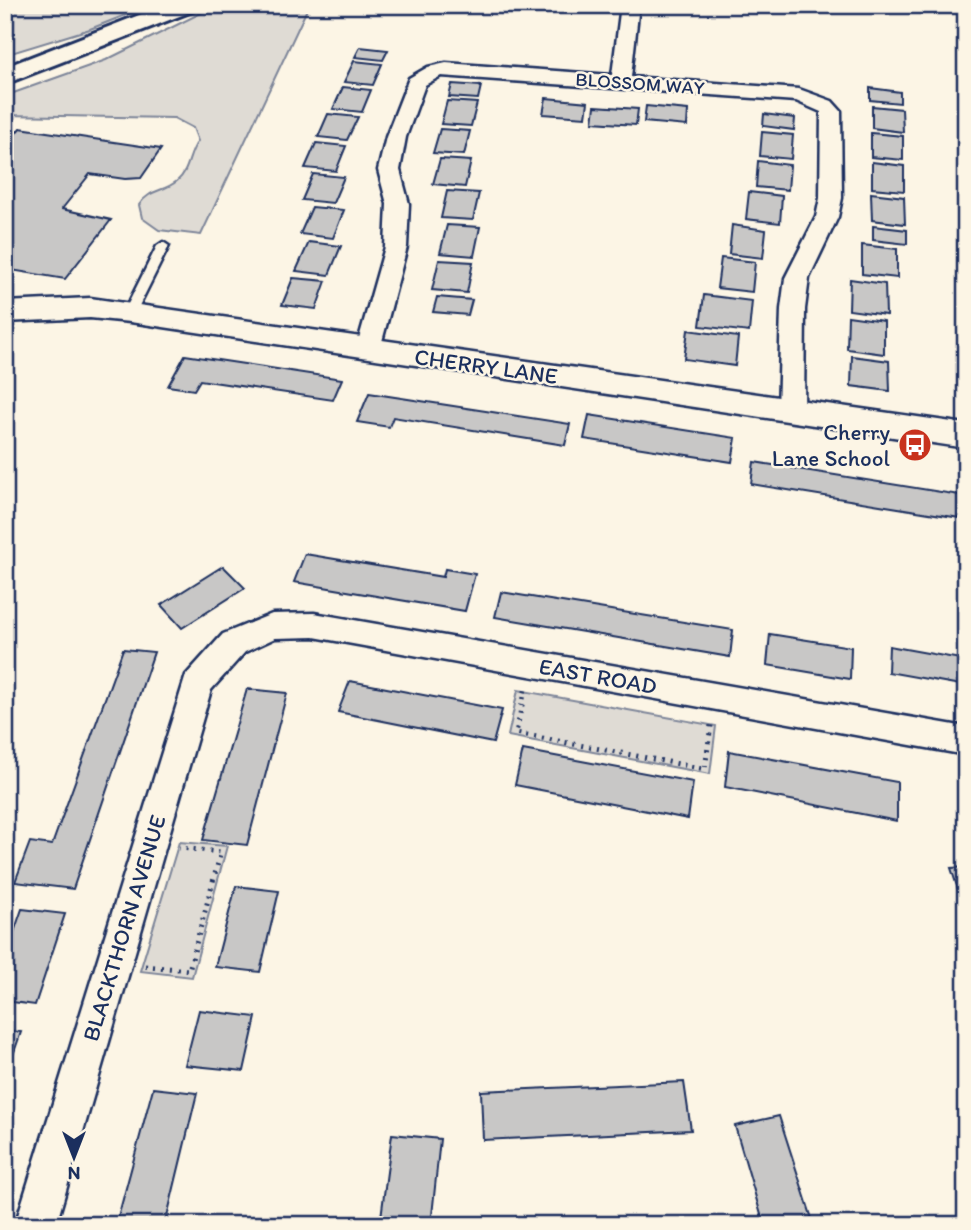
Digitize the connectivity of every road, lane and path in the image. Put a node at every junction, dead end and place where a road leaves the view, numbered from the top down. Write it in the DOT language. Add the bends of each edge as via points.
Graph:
graph roads {
  1 [pos="187,5"];
  2 [pos="630,5"];
  3 [pos="10,72"];
  4 [pos="621,81"];
  5 [pos="163,246"];
  6 [pos="5,312"];
  7 [pos="130,312"];
  8 [pos="368,349"];
  9 [pos="791,411"];
  10 [pos="966,436"];
  11 [pos="234,643"];
  12 [pos="531,664"];
  13 [pos="714,696"];
  14 [pos="966,741"];
  15 [pos="149,845"];
  16 [pos="113,963"];
  17 [pos="35,1225"];
  1 -- 3 [label="main road"];
  2 -- 4 [label="street"];
  4 -- 8 [label="street, BLOSSOM WAY" via="446,69 416,82 390,155 398,204 396,247"];
  4 -- 9 [label="street, BLOSSOM WAY" via="799,95 831,111 831,198 827,217 797,278"];
  5 -- 7 [label="lane"];
  6 -- 7 [label="street, CHERRY LANE" via="90,308"];
  7 -- 8 [label="street, CHERRY LANE"];
  8 -- 9 [label="street, CHERRY LANE"];
  9 -- 10 [label="street, CHERRY LANE"];
  11 -- 12 [label="street, EAST ROAD" via="272,626 314,625"];
  11 -- 15 [label="street, BLACKTHORN AVENUE" via="197,684"];
  12 -- 13 [label="street, EAST ROAD"];
  12 -- 13 [label="path" via="516,733 705,769"];
  13 -- 14 [label="street, EAST ROAD"];
  15 -- 16 [label="street, BLACKTHORN AVENUE"];
  15 -- 16 [label="path" via="221,852 190,970"];
  16 -- 17 [label="street, BLACKTHORN AVENUE"];
}
